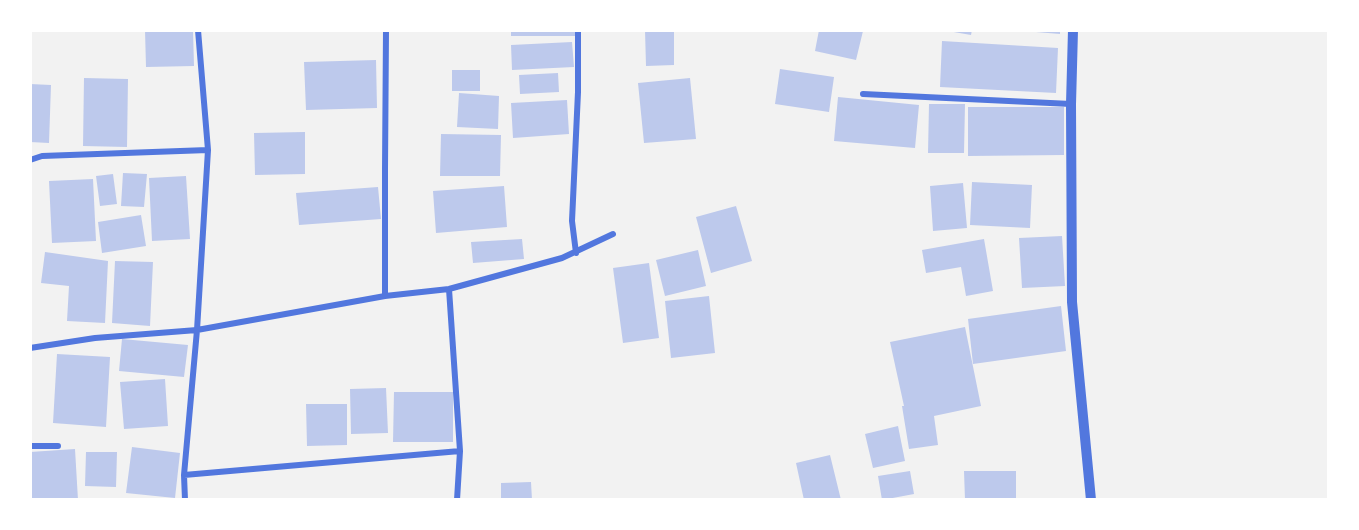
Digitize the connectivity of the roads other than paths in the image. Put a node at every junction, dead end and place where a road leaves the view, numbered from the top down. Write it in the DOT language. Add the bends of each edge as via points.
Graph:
graph roads {
  1 [pos="198,30"];
  2 [pos="386,30"];
  3 [pos="578,30"];
  4 [pos="1073,30"];
  5 [pos="863,94"];
  6 [pos="1071,104"];
  7 [pos="208,150"];
  8 [pos="30,160"];
  9 [pos="613,234"];
  10 [pos="576,253"];
  11 [pos="449,289"];
  12 [pos="385,296"];
  13 [pos="196,330"];
  14 [pos="30,348"];
  15 [pos="30,446"];
  16 [pos="58,446"];
  17 [pos="460,451"];
  18 [pos="184,475"];
  19 [pos="185,500"];
  20 [pos="457,500"];
  21 [pos="1091,500"];
  1 -- 7 [label="street"];
  2 -- 12 [label="street"];
  3 -- 10 [label="street" via="572,221"];
  4 -- 6 [label="street"];
  5 -- 6 [label="street"];
  6 -- 21 [label="street" via="1072,302"];
  7 -- 8 [label="street" via="42,156"];
  7 -- 13 [label="street"];
  9 -- 10 [label="street"];
  10 -- 11 [label="street"];
  11 -- 12 [label="street"];
  11 -- 17 [label="street"];
  12 -- 13 [label="street"];
  13 -- 14 [label="street" via="94,338"];
  13 -- 18 [label="street"];
  15 -- 16 [label="street"];
  17 -- 18 [label="street"];
  17 -- 20 [label="street"];
  18 -- 19 [label="street"];
}
